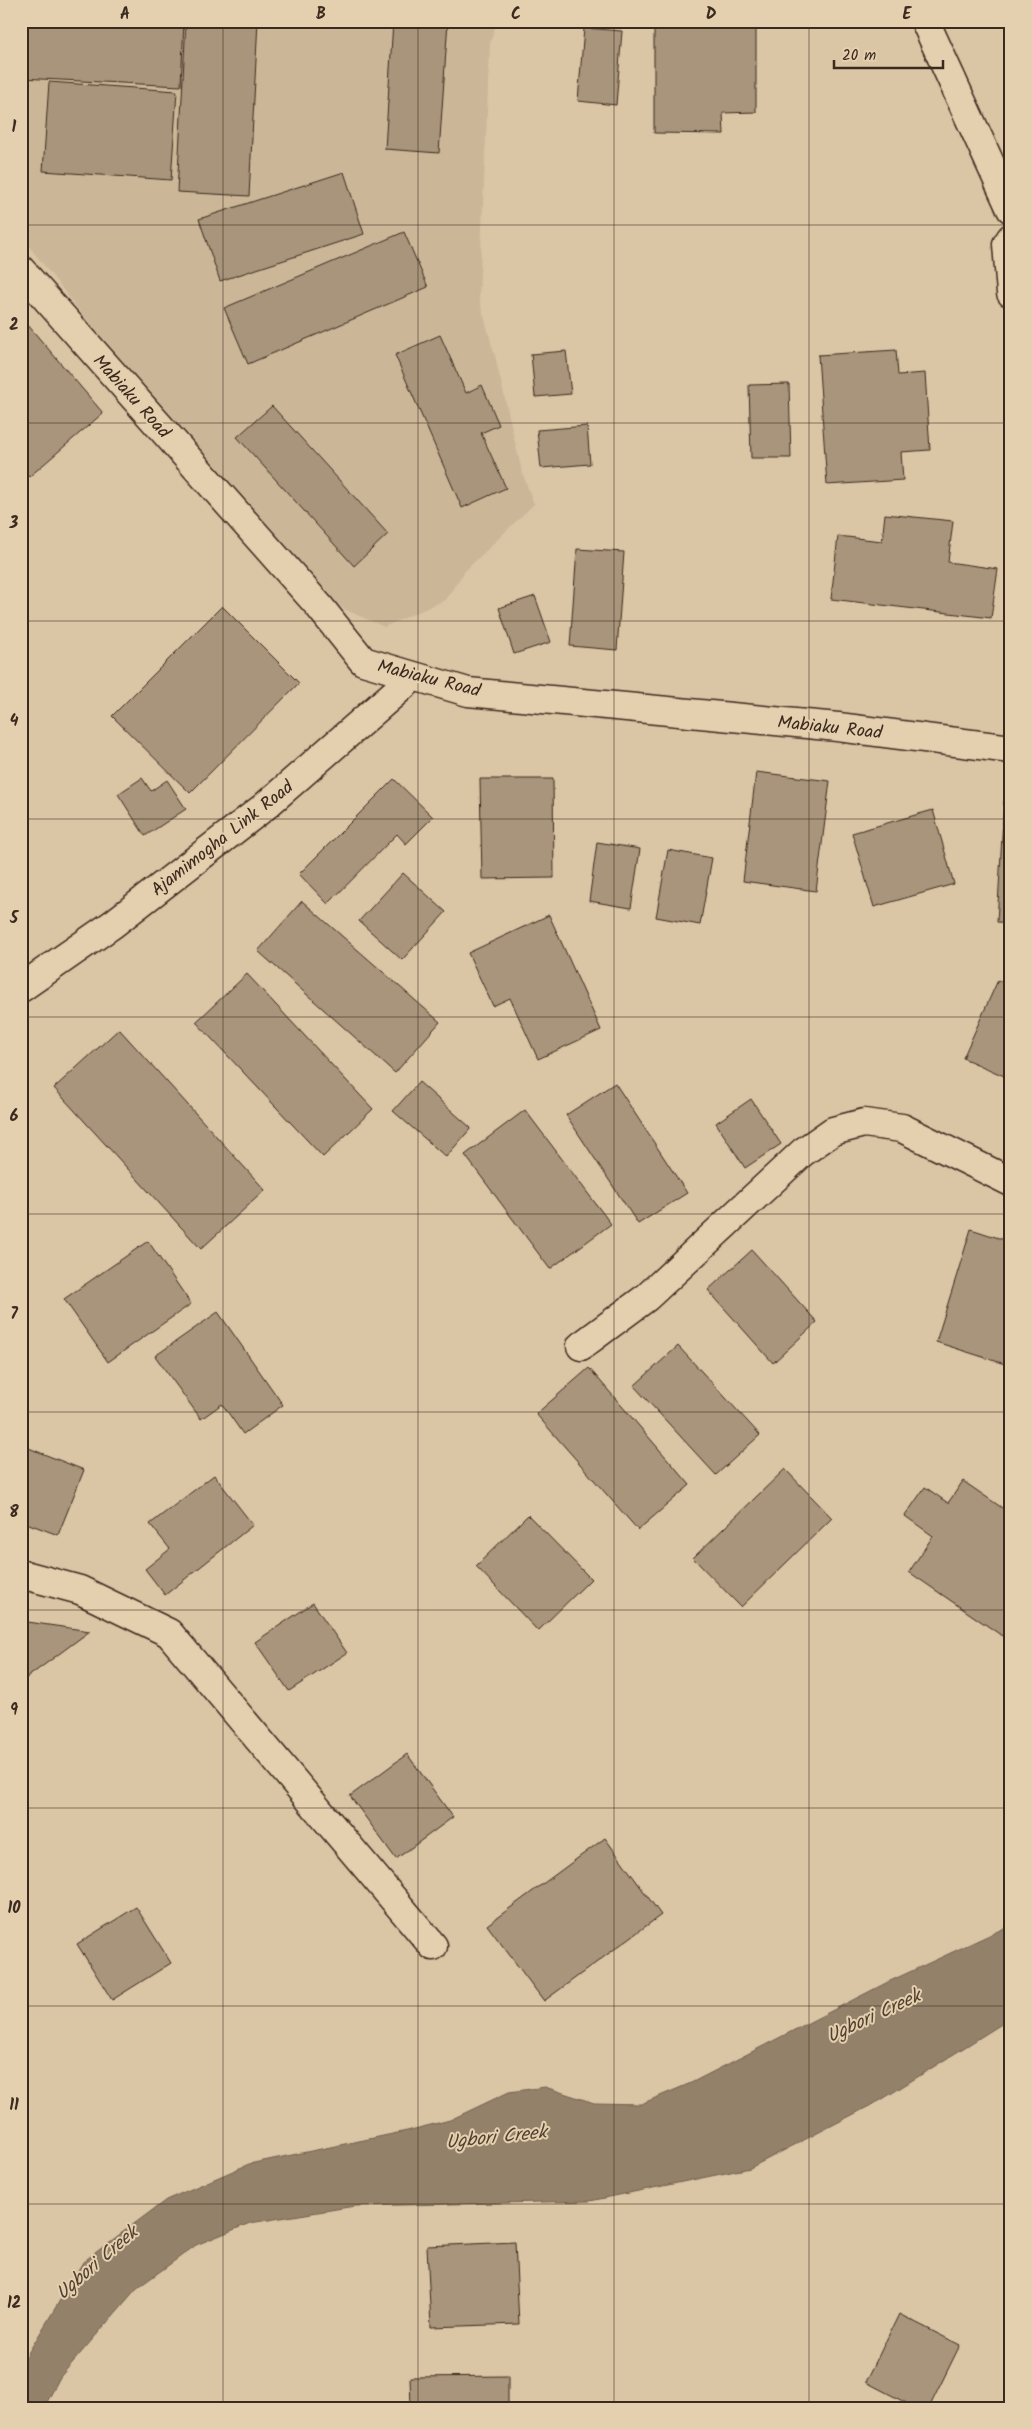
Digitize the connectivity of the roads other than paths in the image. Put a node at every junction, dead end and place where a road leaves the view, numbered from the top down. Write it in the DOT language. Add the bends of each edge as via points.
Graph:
graph roads {
  1 [pos="925,21"];
  2 [pos="1011,209"];
  3 [pos="1011,238"];
  4 [pos="21,270"];
  5 [pos="1011,293"];
  6 [pos="413,677"];
  7 [pos="1011,749"];
  8 [pos="21,988"];
  9 [pos="1011,1182"];
  10 [pos="580,1346"];
  11 [pos="21,1574"];
  12 [pos="432,1946"];
  1 -- 2 [label="street"];
  3 -- 5 [label="street" via="1007,244"];
  4 -- 6 [label="street, Mabiaku Road" via="319,606 363,661"];
  6 -- 7 [label="street, Mabiaku Road" via="468,692 838,727"];
  6 -- 8 [label="street, Ajamimogha Link Road" via="264,807 113,924"];
  9 -- 10 [label="street" via="902,1128 864,1122 833,1131 803,1152 647,1297"];
  11 -- 12 [label="street" via="80,1590 169,1633"];
}
